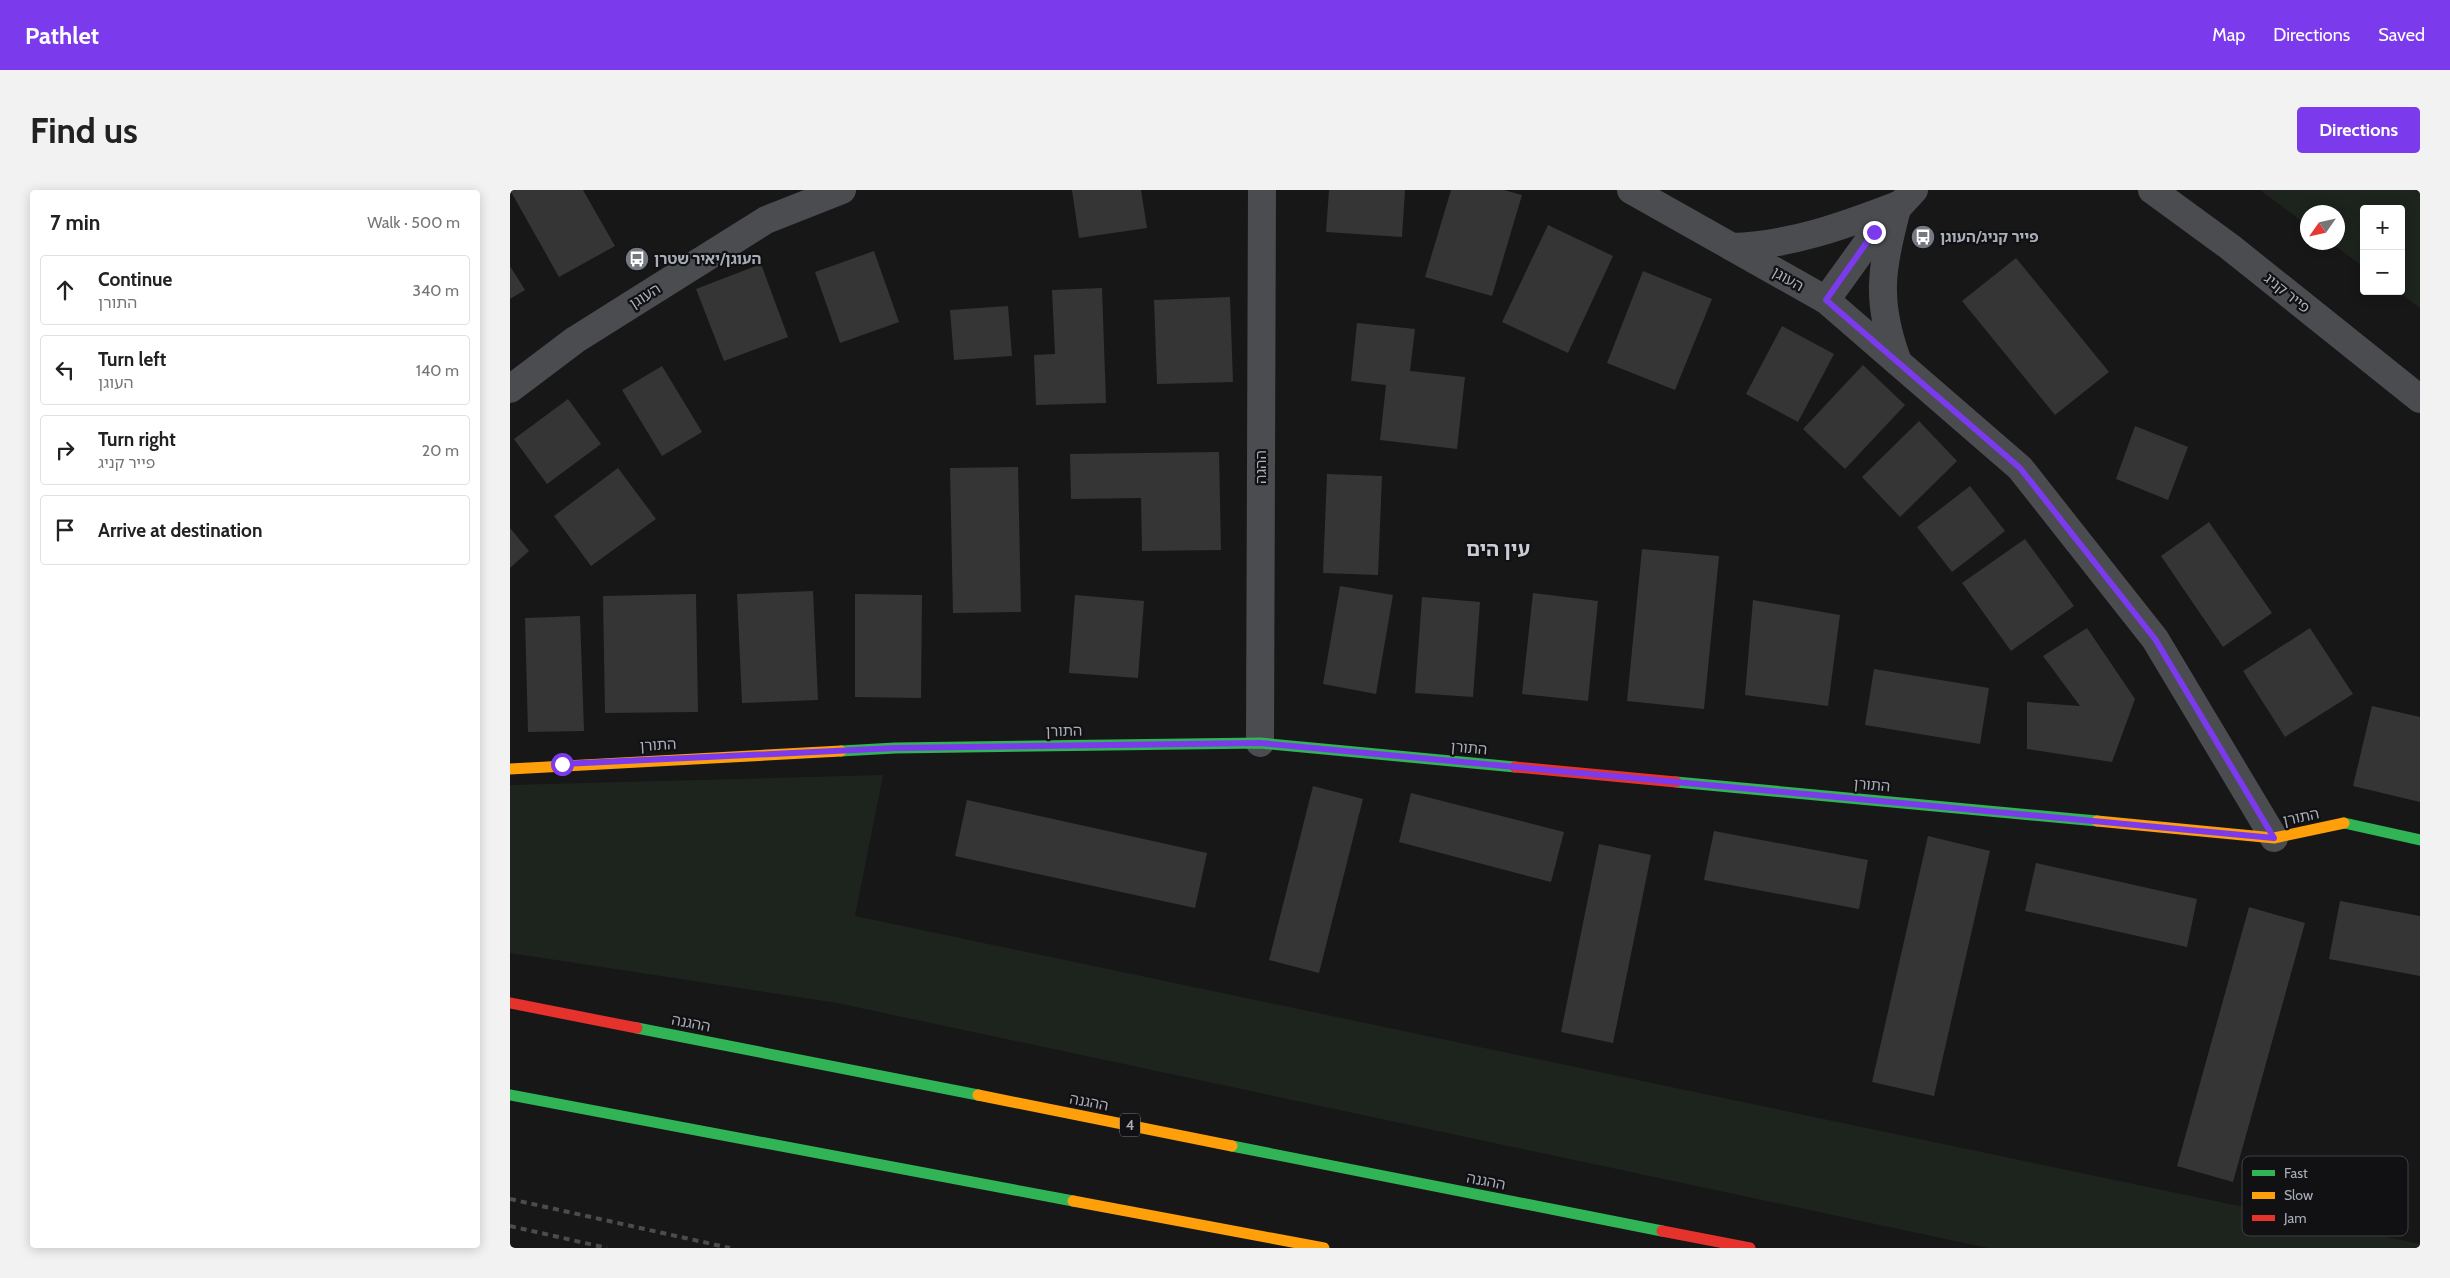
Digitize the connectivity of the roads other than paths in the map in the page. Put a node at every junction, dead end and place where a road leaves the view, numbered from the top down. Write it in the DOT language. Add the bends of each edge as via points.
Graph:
graph roads {
  1 [pos="842,190"];
  2 [pos="1262,190"];
  3 [pos="1631,190"];
  4 [pos="2152,190"];
  5 [pos="1906,198"];
  6 [pos="1732,247"];
  7 [pos="1826,300"];
  8 [pos="1898,363"];
  9 [pos="510,390"];
  10 [pos="2420,399"];
  11 [pos="1260,743"];
  12 [pos="510,769"];
  13 [pos="2274,838"];
  14 [pos="2420,840"];
  15 [pos="510,1003"];
  16 [pos="510,1095"];
  17 [pos="1324,1248"];
  18 [pos="1750,1248"];
  1 -- 9 [label="street, העוגן" via="766,220 576,340"];
  2 -- 11 [label="street, ההגה"];
  3 -- 6 [label="street, העוגן"];
  4 -- 10 [label="street, פייר קניג" via="2230,247"];
  5 -- 6 [label="street" via="1804,238 1764,246"];
  5 -- 7 [label="street" via="1863,247"];
  5 -- 8 [label="street" via="1888,239 1882,304 1886,332"];
  6 -- 7 [label="street, העוגן"];
  7 -- 8 [label="street, העוגן"];
  8 -- 13 [label="street, העוגן" via="2020,468 2155,639"];
  11 -- 12 [label="main road, התורן" via="896,748"];
  11 -- 13 [label="main road, התורן"];
  13 -- 14 [label="main road, התורן" via="2347,822"];
  15 -- 18 [label="main road, ההגנה / 4"];
  16 -- 17 [label="main road"];
}
